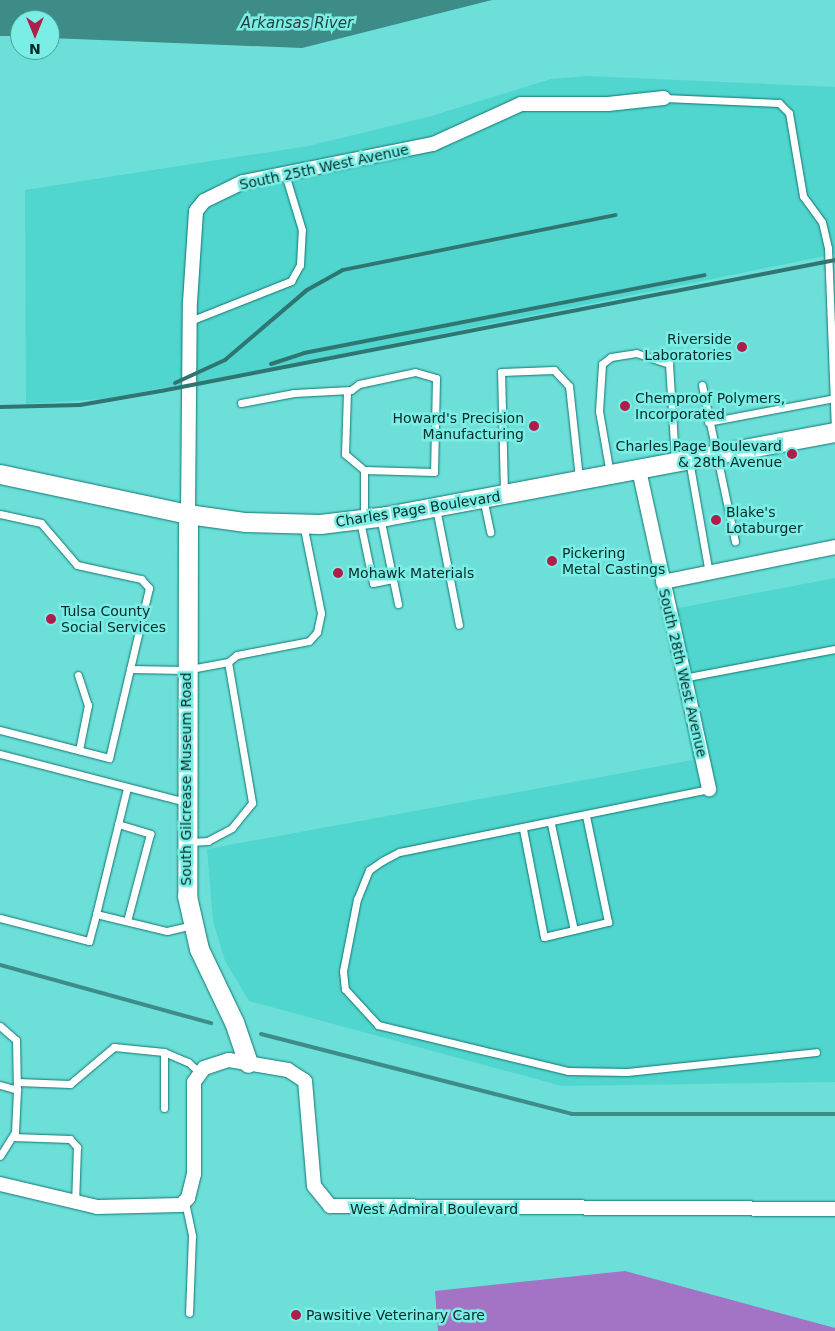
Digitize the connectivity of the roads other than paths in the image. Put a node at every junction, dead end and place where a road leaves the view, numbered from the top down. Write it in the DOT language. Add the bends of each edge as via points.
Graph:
graph roads {
  1 [pos="664,98"];
  2 [pos="285,174"];
  3 [pos="190,321"];
  4 [pos="702,385"];
  5 [pos="347,391"];
  6 [pos="834,398"];
  7 [pos="241,403"];
  8 [pos="708,422"];
  9 [pos="835,432"];
  10 [pos="714,455"];
  11 [pos="682,461"];
  12 [pos="364,470"];
  13 [pos="639,470"];
  14 [pos="0,474"];
  15 [pos="610,475"];
  16 [pos="579,480"];
  17 [pos="504,494"];
  18 [pos="483,498"];
  19 [pos="436,507"];
  20 [pos="0,514"];
  21 [pos="188,514"];
  22 [pos="368,519"];
  23 [pos="303,524"];
  24 [pos="490,532"];
  25 [pos="735,542"];
  26 [pos="835,547"];
  27 [pos="709,573"];
  28 [pos="393,579"];
  29 [pos="662,582"];
  30 [pos="398,604"];
  31 [pos="459,625"];
  32 [pos="835,649"];
  33 [pos="228,662"];
  34 [pos="130,669"];
  35 [pos="185,670"];
  36 [pos="78,675"];
  37 [pos="683,678"];
  38 [pos="0,730"];
  39 [pos="79,750"];
  40 [pos="0,754"];
  41 [pos="127,788"];
  42 [pos="709,789"];
  43 [pos="185,802"];
  44 [pos="586,816"];
  45 [pos="118,824"];
  46 [pos="551,824"];
  47 [pos="523,829"];
  48 [pos="185,842"];
  49 [pos="96,914"];
  50 [pos="0,918"];
  51 [pos="127,921"];
  52 [pos="192,924"];
  53 [pos="574,930"];
  54 [pos="0,1026"];
  55 [pos="164,1052"];
  56 [pos="816,1052"];
  57 [pos="248,1063"];
  58 [pos="199,1072"];
  59 [pos="0,1085"];
  60 [pos="17,1086"];
  61 [pos="164,1108"];
  62 [pos="13,1137"];
  63 [pos="0,1156"];
  64 [pos="0,1184"];
  65 [pos="185,1202"];
  66 [pos="75,1204"];
  67 [pos="835,1210"];
  68 [pos="188,1313"];
  1 -- 2 [label="street, South 25th West Avenue" via="608,104 521,104 433,144"];
  1 -- 6 [label="lane" via="779,103 789,113 803,196 822,222 828,248"];
  2 -- 3 [label="street, South 25th West Avenue" via="242,182 204,200 196,211"];
  2 -- 3 [label="lane" via="302,230 300,265 291,281"];
  3 -- 21 [label="street, South 25th West Avenue"];
  4 -- 8 [label="lane"];
  5 -- 7 [label="lane" via="294,393"];
  5 -- 12 [label="lane" via="345,454"];
  5 -- 12 [label="lane" via="415,372 436,378 434,472"];
  6 -- 8 [label="lane"];
  6 -- 9 [label="lane"];
  8 -- 10 [label="lane"];
  9 -- 10 [label="main road, Charles Page Boulevard"];
  10 -- 11 [label="main road, Charles Page Boulevard"];
  10 -- 25 [label="lane"];
  11 -- 13 [label="main road, Charles Page Boulevard"];
  11 -- 15 [label="lane" via="669,364 636,352 611,357 602,364 599,411"];
  11 -- 27 [label="lane"];
  12 -- 22 [label="lane"];
  13 -- 15 [label="main road, Charles Page Boulevard"];
  13 -- 29 [label="street, South 28th West Avenue"];
  14 -- 21 [label="main road, Charles Page Boulevard"];
  15 -- 16 [label="main road, Charles Page Boulevard"];
  16 -- 17 [label="main road, Charles Page Boulevard"];
  16 -- 17 [label="lane" via="569,386 554,370 501,372"];
  17 -- 18 [label="main road, Charles Page Boulevard"];
  18 -- 19 [label="main road, Charles Page Boulevard"];
  18 -- 24 [label="lane"];
  19 -- 22 [label="main road, Charles Page Boulevard"];
  19 -- 31 [label="lane"];
  20 -- 34 [label="lane" via="40,523 77,565 140,580 149,588"];
  21 -- 23 [label="main road, Charles Page Boulevard"];
  21 -- 35 [label="main road, South Gilcrease Museum Road"];
  22 -- 23 [label="main road, Charles Page Boulevard"];
  22 -- 28 [label="lane"];
  22 -- 28 [label="lane" via="373,583"];
  23 -- 33 [label="lane" via="321,613 317,632 309,641 237,655"];
  26 -- 27 [label="street"];
  27 -- 29 [label="street"];
  28 -- 30 [label="lane"];
  29 -- 37 [label="street, South 28th West Avenue"];
  32 -- 37 [label="lane"];
  33 -- 35 [label="lane"];
  33 -- 48 [label="lane" via="252,803 232,828 208,841"];
  34 -- 35 [label="lane"];
  34 -- 39 [label="lane" via="110,758"];
  35 -- 43 [label="main road, South Gilcrease Museum Road"];
  36 -- 39 [label="lane" via="88,705"];
  37 -- 42 [label="street, South 28th West Avenue"];
  38 -- 39 [label="lane"];
  40 -- 41 [label="lane"];
  41 -- 43 [label="lane"];
  41 -- 45 [label="lane"];
  42 -- 44 [label="lane"];
  43 -- 48 [label="main road, South Gilcrease Museum Road"];
  44 -- 46 [label="lane"];
  44 -- 53 [label="lane" via="608,922"];
  45 -- 49 [label="lane"];
  45 -- 51 [label="lane" via="150,834"];
  46 -- 47 [label="lane"];
  46 -- 53 [label="lane"];
  47 -- 53 [label="lane" via="544,937"];
  47 -- 56 [label="lane" via="399,852 369,870 357,899 343,971 345,988 378,1025 568,1071 627,1072"];
  48 -- 52 [label="main road, South Gilcrease Museum Road"];
  49 -- 50 [label="lane" via="89,941"];
  49 -- 51 [label="lane"];
  51 -- 52 [label="lane" via="167,931"];
  52 -- 57 [label="main road, South Gilcrease Museum Road"];
  54 -- 60 [label="lane" via="16,1040"];
  55 -- 58 [label="lane" via="188,1062"];
  55 -- 60 [label="lane" via="114,1047 70,1084"];
  55 -- 61 [label="lane"];
  57 -- 58 [label="street, West Admiral Boulevard" via="229,1060"];
  57 -- 67 [label="street, West Admiral Boulevard" via="288,1070 305,1081 314,1186 330,1206"];
  58 -- 65 [label="street" via="194,1089 194,1174"];
  59 -- 60 [label="lane"];
  60 -- 62 [label="lane"];
  62 -- 63 [label="lane"];
  62 -- 66 [label="lane" via="70,1139 77,1147"];
  64 -- 66 [label="street" via="28,1188"];
  65 -- 66 [label="street" via="170,1208"];
  65 -- 68 [label="lane" via="192,1236"];
}
